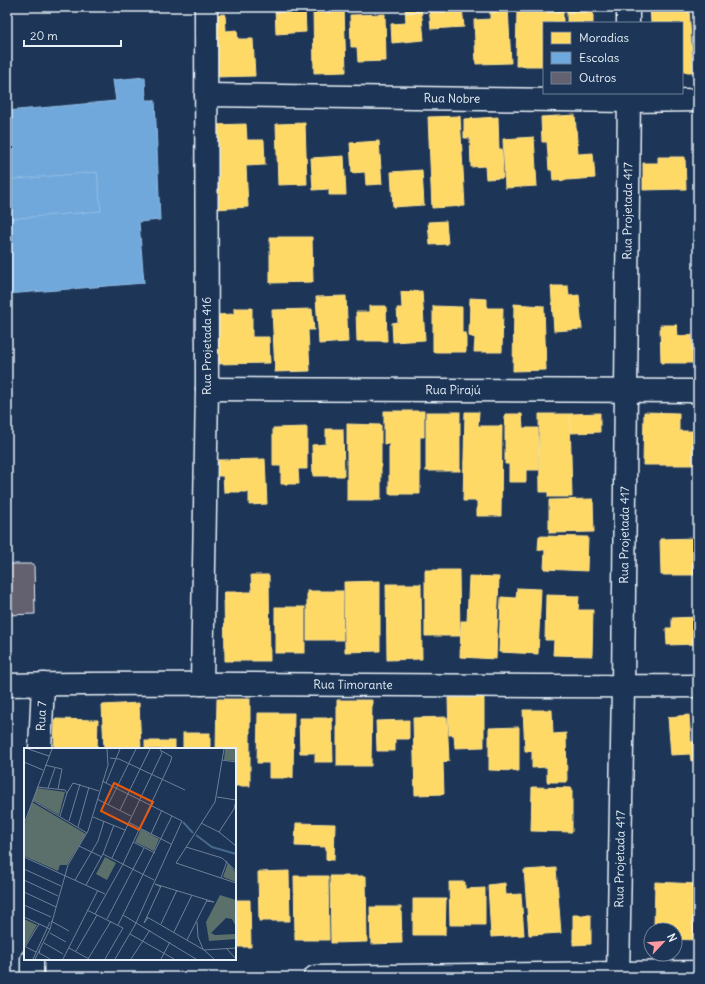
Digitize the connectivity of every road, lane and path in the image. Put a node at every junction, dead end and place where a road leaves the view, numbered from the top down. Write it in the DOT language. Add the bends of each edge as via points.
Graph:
graph roads {
  1 [pos="206,7"];
  2 [pos="628,7"];
  3 [pos="628,22"];
  4 [pos="206,95"];
  5 [pos="629,97"];
  6 [pos="698,100"];
  7 [pos="207,389"];
  8 [pos="698,391"];
  9 [pos="626,392"];
  10 [pos="43,684"];
  11 [pos="202,684"];
  12 [pos="7,685"];
  13 [pos="698,686"];
  14 [pos="623,687"];
  15 [pos="40,748"];
  16 [pos="32,960"];
  17 [pos="698,972"];
  18 [pos="618,975"];
  19 [pos="32,977"];
  20 [pos="315,977"];
  1 -- 4 [label="street, Rua Projetada 416"];
  2 -- 3 [label="street"];
  4 -- 5 [label="street, Rua Nobre"];
  4 -- 7 [label="street, Rua Projetada 416"];
  5 -- 6 [label="street, Rua Nobre"];
  5 -- 9 [label="street, Rua Projetada 417"];
  7 -- 9 [label="street, Rua Pirajú"];
  7 -- 11 [label="street, Rua Projetada 416"];
  8 -- 9 [label="street, Rua Pirajú"];
  9 -- 14 [label="street, Rua Projetada 417"];
  10 -- 11 [label="street, Rua Timorante"];
  10 -- 12 [label="street, Rua Timorante"];
  10 -- 15 [label="street, Rua 7"];
  11 -- 14 [label="street, Rua Timorante"];
  13 -- 14 [label="street, Rua Timorante"];
  14 -- 18 [label="street, Rua Projetada 417"];
  16 -- 19 [label="street"];
  17 -- 18 [label="street"];
  18 -- 20 [label="street"];
}
